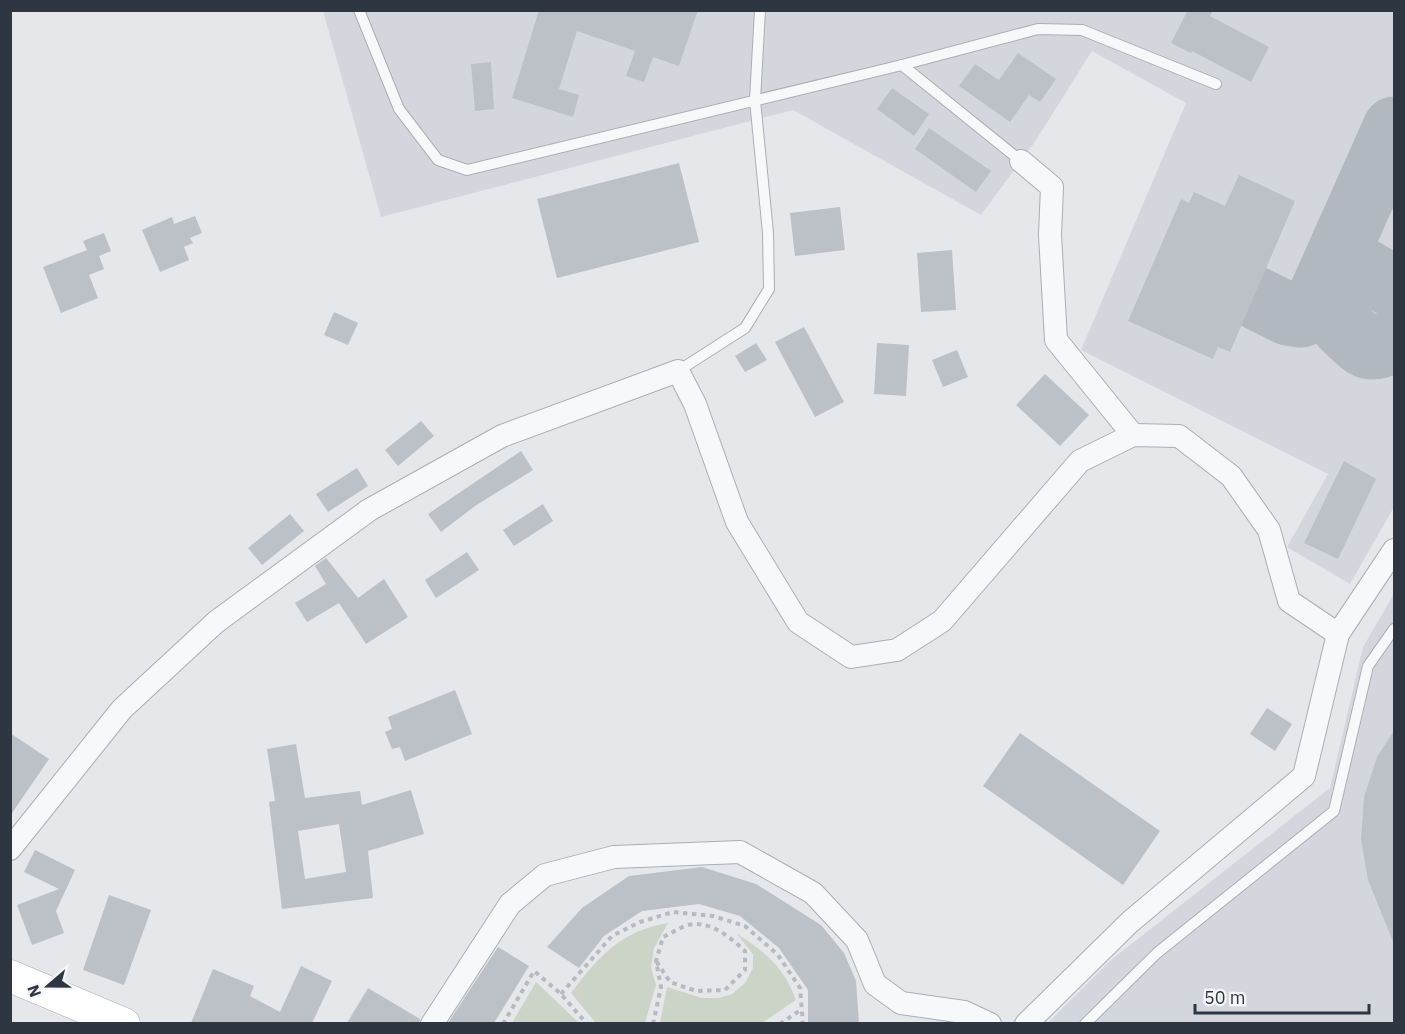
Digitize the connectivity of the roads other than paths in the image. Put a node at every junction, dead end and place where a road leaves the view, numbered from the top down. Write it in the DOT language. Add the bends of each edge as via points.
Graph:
graph roads {
  1 [pos="359,10"];
  2 [pos="760,10"];
  3 [pos="902,65"];
  4 [pos="1216,84"];
  5 [pos="755,100"];
  6 [pos="1021,162"];
  7 [pos="678,371"];
  8 [pos="1133,435"];
  9 [pos="1395,550"];
  10 [pos="1395,629"];
  11 [pos="1338,634"];
  12 [pos="10,849"];
  13 [pos="10,976"];
  14 [pos="124,1023"];
  15 [pos="432,1023"];
  16 [pos="990,1023"];
  17 [pos="1026,1023"];
  18 [pos="1085,1023"];
  1 -- 5 [label="lane" via="399,109 438,160 467,170"];
  2 -- 5 [label="lane"];
  3 -- 4 [label="lane" via="1038,30 1082,30"];
  3 -- 5 [label="lane"];
  3 -- 6 [label="lane"];
  5 -- 7 [label="lane" via="768,233 769,289 746,328"];
  6 -- 8 [label="street" via="1052,187 1050,236 1056,340"];
  7 -- 8 [label="street" via="695,405 737,522 798,622 851,657 897,650 942,621 1080,461"];
  7 -- 12 [label="street" via="502,436 369,510 216,622 122,709"];
  8 -- 11 [label="street" via="1179,436 1231,476 1269,530 1289,602"];
  9 -- 11 [label="street"];
  10 -- 18 [label="lane" via="1368,666 1334,811 1157,953"];
  11 -- 17 [label="street" via="1304,776 1130,922"];
  13 -- 14 [label="main road"];
  15 -- 16 [label="street" via="510,904 545,874 614,857 740,852 813,892 857,940 875,984 901,1003 964,1012"];
}
